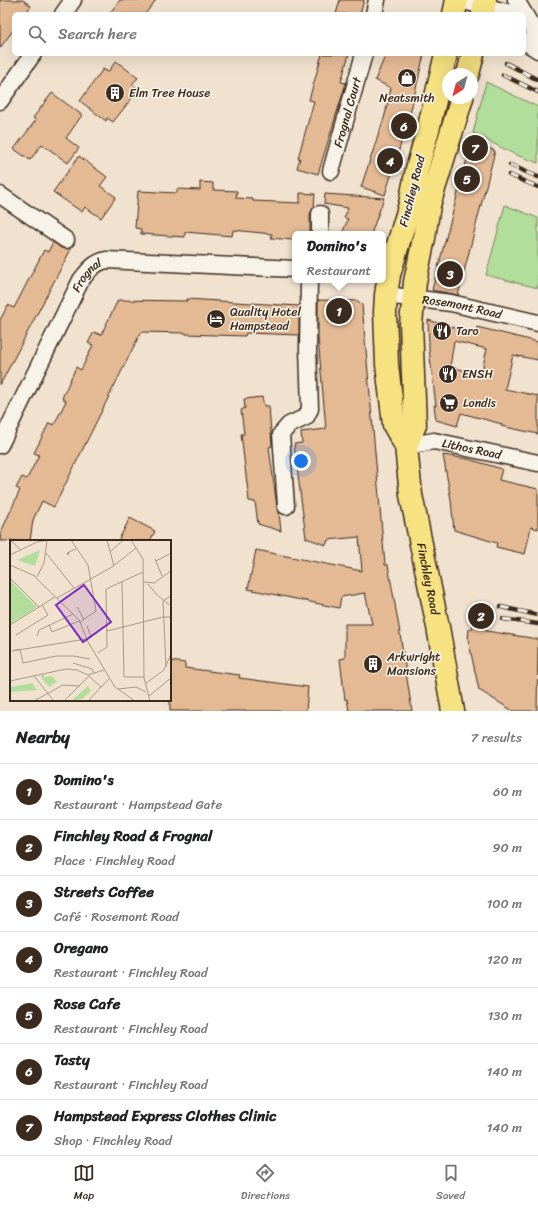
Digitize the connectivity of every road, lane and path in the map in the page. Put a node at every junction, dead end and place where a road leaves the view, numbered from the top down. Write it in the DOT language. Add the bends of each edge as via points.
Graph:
graph roads {
  1 [pos="73,0"];
  2 [pos="377,0"];
  3 [pos="459,0"];
  4 [pos="516,0"];
  5 [pos="480,8"];
  6 [pos="64,12"];
  7 [pos="374,12"];
  8 [pos="455,12"];
  9 [pos="503,12"];
  10 [pos="521,12"];
  11 [pos="529,31"];
  12 [pos="538,50"];
  13 [pos="32,56"];
  14 [pos="363,56"];
  15 [pos="446,56"];
  16 [pos="472,56"];
  17 [pos="470,68"];
  18 [pos="0,101"];
  19 [pos="460,104"];
  20 [pos="331,171"];
  21 [pos="0,195"];
  22 [pos="320,214"];
  23 [pos="320,231"];
  24 [pos="66,240"];
  25 [pos="292,269"];
  26 [pos="386,282"];
  27 [pos="309,283"];
  28 [pos="412,298"];
  29 [pos="538,323"];
  30 [pos="0,445"];
  31 [pos="406,446"];
  32 [pos="538,463"];
  33 [pos="286,506"];
  34 [pos="453,711"];
  1 -- 6 [label="street"];
  2 -- 7 [label="street"];
  3 -- 5 [label="street"];
  3 -- 8 [label="highway"];
  4 -- 10 [label="street"];
  5 -- 9 [label="street"];
  11 -- 12 [label="street"];
  13 -- 18 [label="street"];
  14 -- 20 [label="street, Frognal Court"];
  15 -- 26 [label="highway, Finchley Road" via="410,204"];
  16 -- 17 [label="highway"];
  19 -- 28 [label="highway, Finchley Road" via="430,205"];
  21 -- 24 [label="street"];
  22 -- 23 [label="street"];
  25 -- 30 [label="street, Frognal" via="106,260 98,262 81,280"];
  26 -- 28 [label="street, Rosemont Road"];
  26 -- 31 [label="highway, Finchley Road" via="387,364 394,425"];
  27 -- 33 [label="street" via="310,409 306,417 289,425 281,434"];
  28 -- 29 [label="street, Rosemont Road" via="451,303"];
  28 -- 31 [label="highway, Finchley Road" via="415,426"];
  31 -- 32 [label="street, Lithos Road" via="434,441"];
  31 -- 34 [label="highway, Finchley Road" via="411,495"];
}
